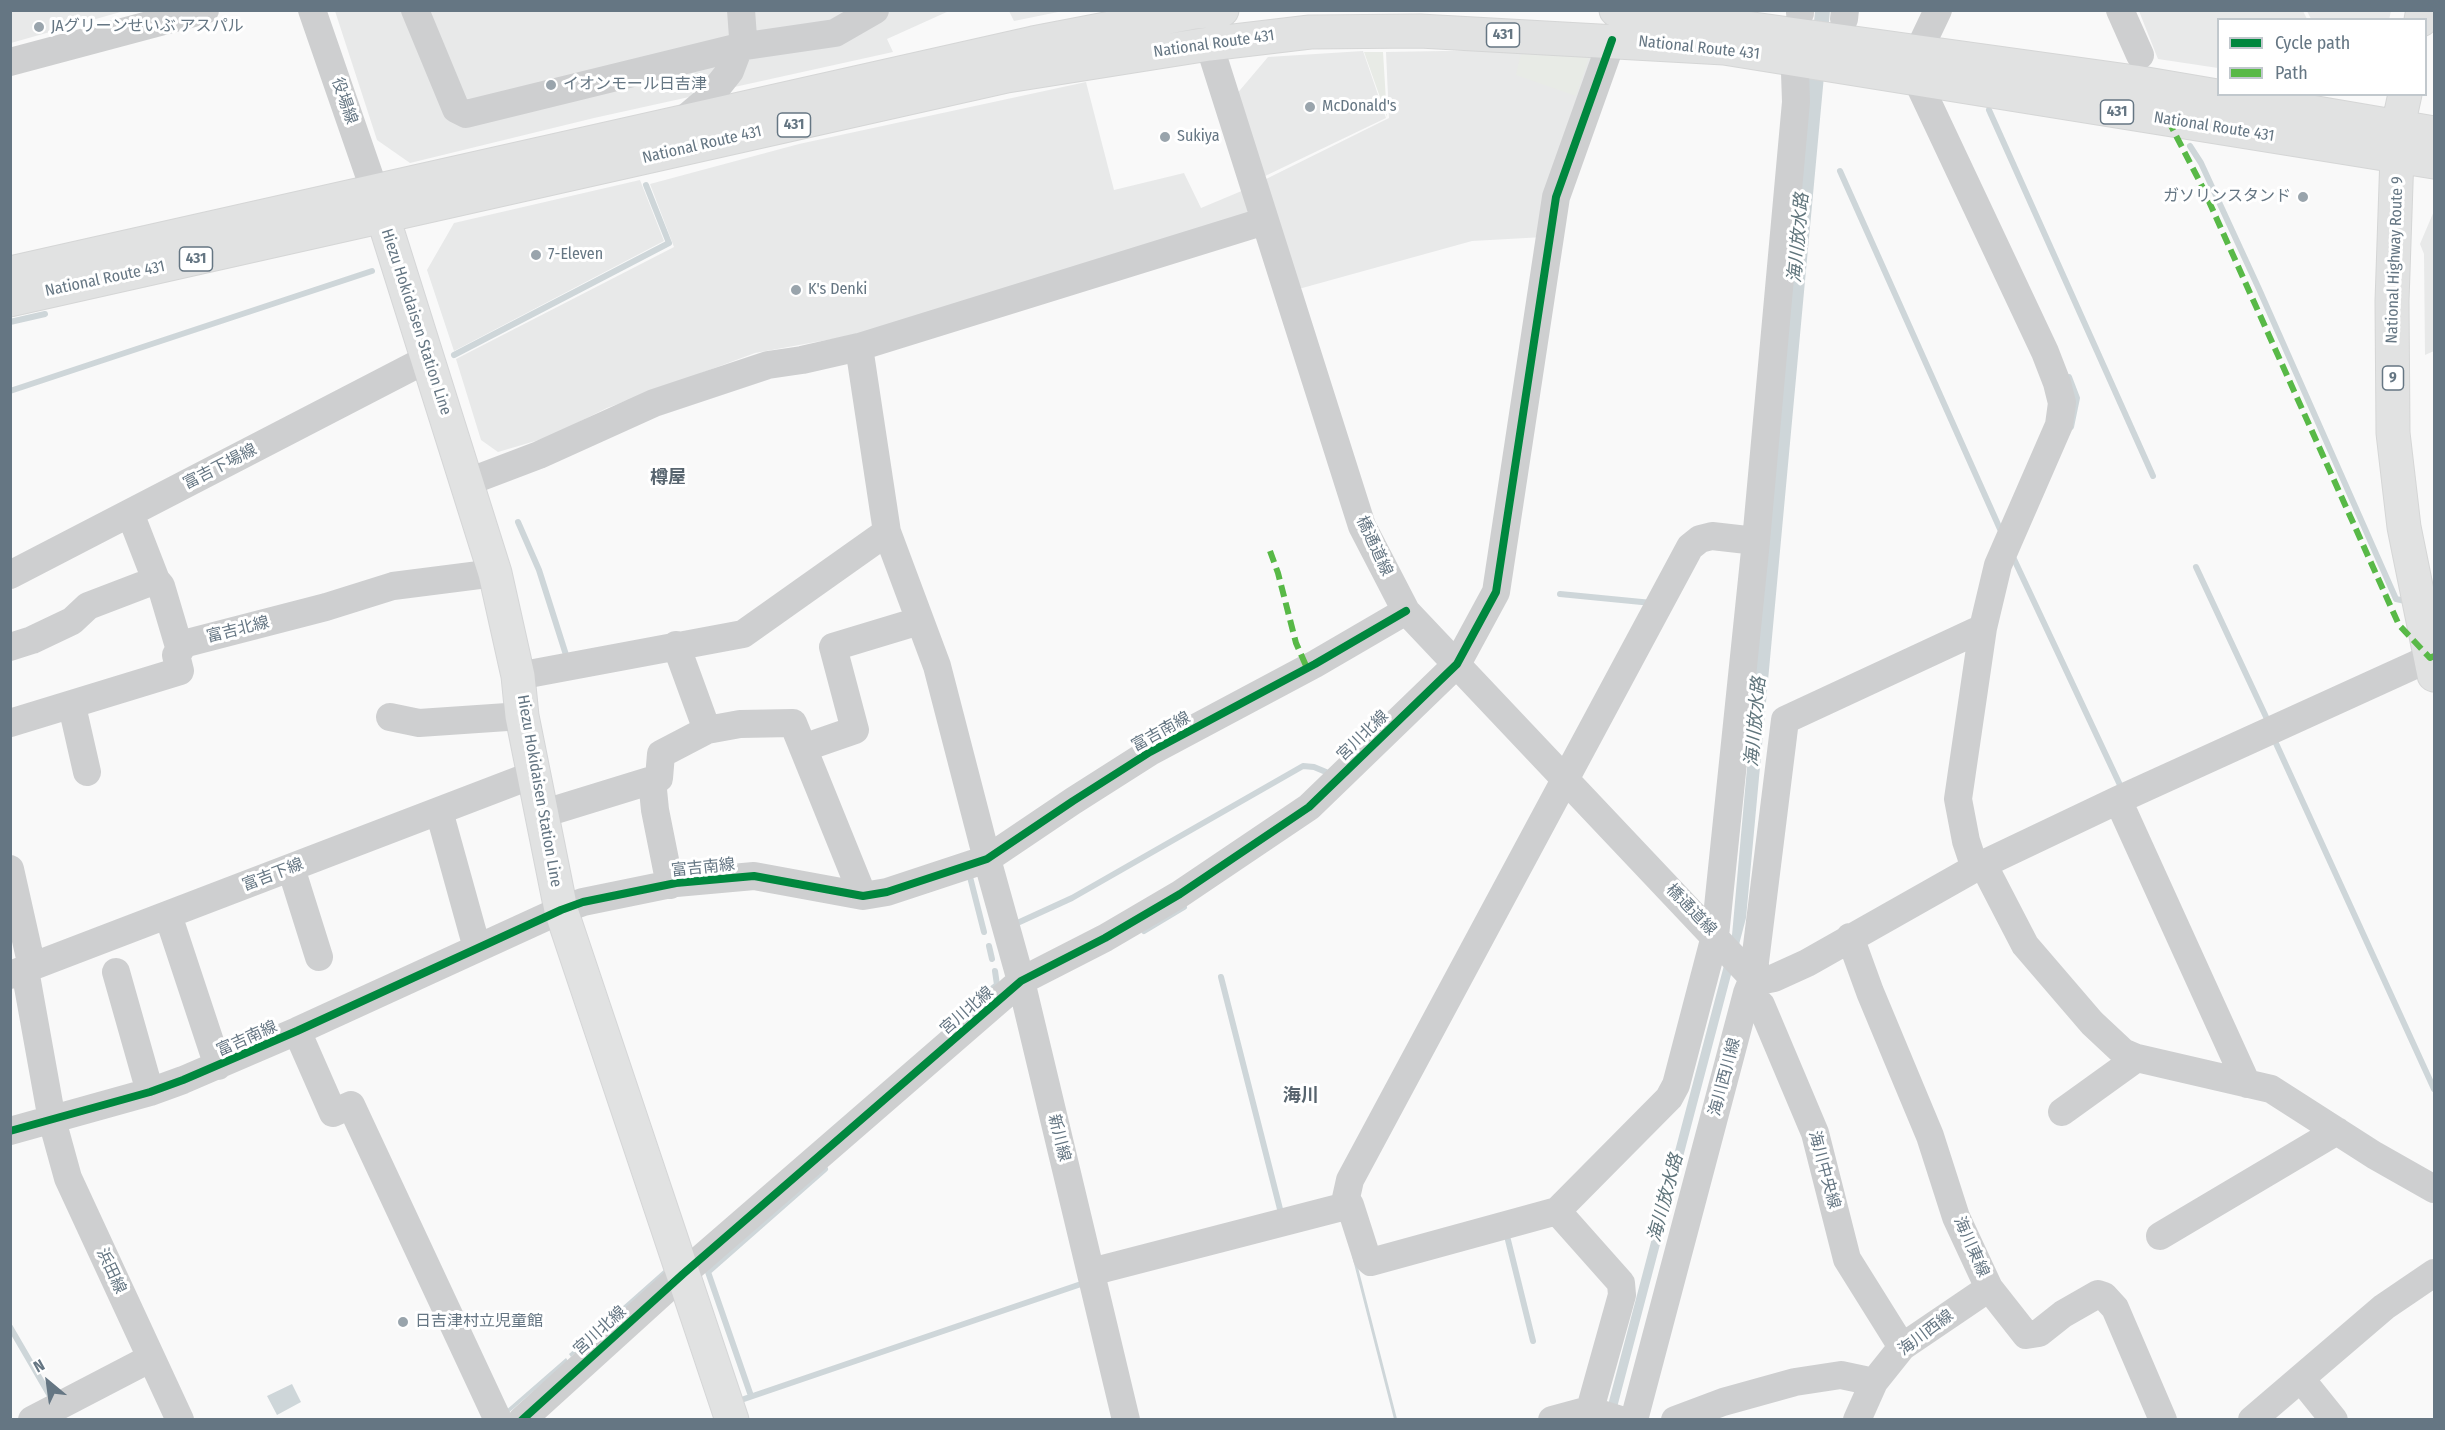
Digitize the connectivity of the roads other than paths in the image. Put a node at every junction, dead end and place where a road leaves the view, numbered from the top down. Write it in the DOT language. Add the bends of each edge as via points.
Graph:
graph roads {
  1 [pos="205,10"];
  2 [pos="312,10"];
  3 [pos="415,10"];
  4 [pos="741,10"];
  5 [pos="875,10"];
  6 [pos="1938,10"];
  7 [pos="2120,10"];
  8 [pos="1204,11"];
  9 [pos="1614,26"];
  10 [pos="1841,34"];
  11 [pos="1799,38"];
  12 [pos="1209,44"];
  13 [pos="739,47"];
  14 [pos="2140,55"];
  15 [pos="10,62"];
  16 [pos="1918,66"];
  17 [pos="2405,96"];
  18 [pos="681,122"];
  19 [pos="2434,133"];
  20 [pos="2398,141"];
  21 [pos="2434,162"];
  22 [pos="379,205"];
  23 [pos="1264,221"];
  24 [pos="10,273"];
  25 [pos="10,300"];
  26 [pos="859,347"];
  27 [pos="429,358"];
  28 [pos="468,482"];
  29 [pos="130,513"];
  30 [pos="887,532"];
  31 [pos="1756,541"];
  32 [pos="495,573"];
  33 [pos="10,575"];
  34 [pos="156,580"];
  35 [pos="1406,610"];
  36 [pos="919,621"];
  37 [pos="1983,628"];
  38 [pos="676,645"];
  39 [pos="10,647"];
  40 [pos="180,650"];
  41 [pos="1457,664"];
  42 [pos="2432,667"];
  43 [pos="518,676"];
  44 [pos="72,706"];
  45 [pos="522,716"];
  46 [pos="390,717"];
  47 [pos="10,723"];
  48 [pos="707,730"];
  49 [pos="803,748"];
  50 [pos="87,772"];
  51 [pos="535,774"];
  52 [pos="1565,778"];
  53 [pos="652,780"];
  54 [pos="2118,800"];
  55 [pos="439,811"];
  56 [pos="542,814"];
  57 [pos="987,859"];
  58 [pos="1979,866"];
  59 [pos="291,868"];
  60 [pos="10,869"];
  61 [pos="670,885"];
  62 [pos="862,896"];
  63 [pos="561,910"];
  64 [pos="168,915"];
  65 [pos="1850,937"];
  66 [pos="1718,939"];
  67 [pos="477,948"];
  68 [pos="319,957"];
  69 [pos="23,971"];
  70 [pos="116,972"];
  71 [pos="1748,979"];
  72 [pos="1021,981"];
  73 [pos="297,1031"];
  74 [pos="2137,1058"];
  75 [pos="218,1066"];
  76 [pos="2247,1084"];
  77 [pos="150,1092"];
  78 [pos="2062,1112"];
  79 [pos="52,1120"];
  80 [pos="10,1131"];
  81 [pos="2337,1131"];
  82 [pos="2434,1189"];
  83 [pos="1344,1207"];
  84 [pos="1557,1211"];
  85 [pos="2160,1236"];
  86 [pos="1091,1272"];
  87 [pos="683,1274"];
  88 [pos="2434,1274"];
  89 [pos="1989,1288"];
  90 [pos="1902,1347"];
  91 [pos="152,1358"];
  92 [pos="2301,1379"];
  93 [pos="1874,1382"];
  94 [pos="1599,1415"];
  95 [pos="32,1419"];
  96 [pos="180,1419"];
  97 [pos="498,1419"];
  98 [pos="522,1419"];
  99 [pos="732,1419"];
  100 [pos="1126,1419"];
  101 [pos="1552,1419"];
  102 [pos="1634,1419"];
  103 [pos="1675,1419"];
  104 [pos="1857,1419"];
  105 [pos="2163,1419"];
  106 [pos="2252,1419"];
  107 [pos="2334,1419"];
  1 -- 15 [label="street"];
  2 -- 22 [label="street, 役場線"];
  3 -- 13 [label="street" via="456,109 466,114"];
  4 -- 13 [label="street" via="743,37"];
  5 -- 13 [label="street" via="835,33"];
  6 -- 16 [label="street"];
  7 -- 14 [label="street"];
  8 -- 12 [label="main road"];
  8 -- 18 [label="main road, National Route 431 / 431" via="1033,43"];
  9 -- 11 [label="main road, National Route 431 / 431" via="1724,48"];
  9 -- 12 [label="main road, National Route 431 / 431" via="1310,32"];
  9 -- 41 [label="street, 宮川北線" via="1556,197 1496,592"];
  10 -- 11 [label="main road, National Route 431 / 431"];
  10 -- 16 [label="main road, National Route 431 / 431"];
  11 -- 31 [label="street"];
  12 -- 22 [label="main road, National Route 431 / 431" via="1007,76"];
  12 -- 23 [label="street, 橋通道線"];
  13 -- 18 [label="street" via="730,71 707,100"];
  16 -- 20 [label="main road, National Route 431 / 431" via="2135,82"];
  16 -- 37 [label="street" via="2045,352 2062,403 2059,425 1998,565"];
  17 -- 20 [label="main road, National Highway Route 9 / 9"];
  18 -- 22 [label="main road, National Route 431 / 431"];
  19 -- 20 [label="main road, National Route 431 / 431"];
  20 -- 21 [label="main road, National Route 431 / 431"];
  20 -- 42 [label="main road, National Highway Route 9 / 9" via="2392,301 2393,433 2404,527"];
  22 -- 24 [label="main road, National Route 431 / 431"];
  22 -- 25 [label="main road, National Route 431 / 431"];
  22 -- 27 [label="main road, Hiezu Hokidaisen Station Line"];
  23 -- 26 [label="street"];
  23 -- 35 [label="street, 橋通道線" via="1362,526"];
  26 -- 28 [label="street" via="768,365 654,403"];
  26 -- 30 [label="street, 新川線"];
  27 -- 28 [label="main road, Hiezu Hokidaisen Station Line"];
  27 -- 29 [label="street, 富吉下場線"];
  28 -- 32 [label="main road, Hiezu Hokidaisen Station Line"];
  29 -- 33 [label="street, 富吉下場線"];
  29 -- 34 [label="street"];
  30 -- 36 [label="street, 新川線"];
  30 -- 38 [label="street" via="743,634"];
  31 -- 52 [label="street" via="1712,536 1690,547"];
  31 -- 66 [label="street"];
  32 -- 40 [label="street, 富吉北線" via="393,586 183,644"];
  32 -- 43 [label="main road, Hiezu Hokidaisen Station Line"];
  34 -- 39 [label="street" via="88,606 72,621"];
  34 -- 40 [label="street"];
  35 -- 41 [label="street, 橋通道線"];
  35 -- 57 [label="street, 富吉南線" via="1150,753"];
  36 -- 49 [label="street" via="833,647 855,730"];
  36 -- 57 [label="street, 新川線" via="937,666"];
  37 -- 58 [label="street" via="1958,800 1966,841"];
  37 -- 71 [label="street, 海川西川線" via="1785,720"];
  38 -- 43 [label="street"];
  38 -- 48 [label="street"];
  40 -- 44 [label="street" via="176,655 180,671"];
  41 -- 52 [label="street, 橋通道線"];
  41 -- 72 [label="street, 宮川北線" via="1309,807 1180,894"];
  42 -- 54 [label="street"];
  43 -- 45 [label="main road, Hiezu Hokidaisen Station Line"];
  44 -- 47 [label="street"];
  44 -- 50 [label="street"];
  45 -- 46 [label="street" via="419,723"];
  45 -- 51 [label="main road, Hiezu Hokidaisen Station Line"];
  48 -- 49 [label="street" via="740,724 792,723"];
  48 -- 53 [label="street" via="661,754 659,778"];
  49 -- 62 [label="street"];
  51 -- 55 [label="street, 富吉下線"];
  51 -- 56 [label="main road, Hiezu Hokidaisen Station Line"];
  52 -- 66 [label="street, 橋通道線"];
  52 -- 83 [label="street" via="1350,1180"];
  53 -- 56 [label="street"];
  53 -- 61 [label="street"];
  54 -- 58 [label="street"];
  54 -- 76 [label="street"];
  55 -- 59 [label="street, 富吉下線"];
  55 -- 67 [label="street"];
  56 -- 63 [label="main road, Hiezu Hokidaisen Station Line"];
  57 -- 62 [label="street, 富吉南線" via="887,892"];
  57 -- 72 [label="street, 新川線"];
  58 -- 65 [label="street"];
  58 -- 74 [label="street" via="2025,945 2092,1023 2123,1052"];
  59 -- 64 [label="street, 富吉下線"];
  59 -- 68 [label="street"];
  60 -- 69 [label="street, 浜田線"];
  61 -- 62 [label="street, 富吉南線" via="754,876"];
  61 -- 63 [label="street, 富吉南線"];
  63 -- 67 [label="street, 富吉南線"];
  63 -- 87 [label="main road, Hiezu Hokidaisen Station Line"];
  64 -- 69 [label="street, 富吉下線"];
  64 -- 75 [label="street"];
  65 -- 71 [label="street" via="1774,978"];
  65 -- 89 [label="street, 海川東線" via="1930,1136 1956,1217"];
  66 -- 71 [label="street, 橋通道線"];
  66 -- 84 [label="street" via="1669,1098"];
  67 -- 73 [label="street, 富吉南線"];
  69 -- 79 [label="street, 浜田線"];
  70 -- 77 [label="street"];
  71 -- 90 [label="street, 海川中央線" via="1815,1133 1847,1259"];
  71 -- 102 [label="street, 海川西川線"];
  72 -- 86 [label="street, 新川線"];
  72 -- 87 [label="street, 宮川北線"];
  73 -- 75 [label="street, 富吉南線"];
  73 -- 97 [label="street" via="333,1113 351,1105"];
  74 -- 76 [label="street"];
  74 -- 78 [label="street"];
  75 -- 77 [label="street, 富吉南線"];
  76 -- 81 [label="street" via="2271,1089"];
  77 -- 79 [label="street, 富吉南線"];
  79 -- 80 [label="street, 富吉南線"];
  79 -- 91 [label="street, 浜田線" via="68,1178"];
  81 -- 82 [label="street"];
  81 -- 85 [label="street"];
  83 -- 84 [label="street" via="1350,1205 1371,1262"];
  83 -- 86 [label="street"];
  84 -- 94 [label="street" via="1622,1283"];
  86 -- 100 [label="street, 新川線"];
  87 -- 98 [label="street, 宮川北線"];
  87 -- 99 [label="main road, Hiezu Hokidaisen Station Line"];
  88 -- 92 [label="street" via="2384,1307"];
  89 -- 90 [label="street, 海川西線"];
  89 -- 105 [label="street, 海川東線" via="2026,1335 2039,1333 2062,1314 2098,1294 2104,1296 2115,1308"];
  90 -- 93 [label="street, 海川西線"];
  91 -- 95 [label="street"];
  91 -- 96 [label="street, 浜田線"];
  92 -- 106 [label="street"];
  92 -- 107 [label="street"];
  93 -- 103 [label="street" via="1841,1375 1795,1382"];
  93 -- 104 [label="street, 海川西線"];
  94 -- 101 [label="street"];
}
